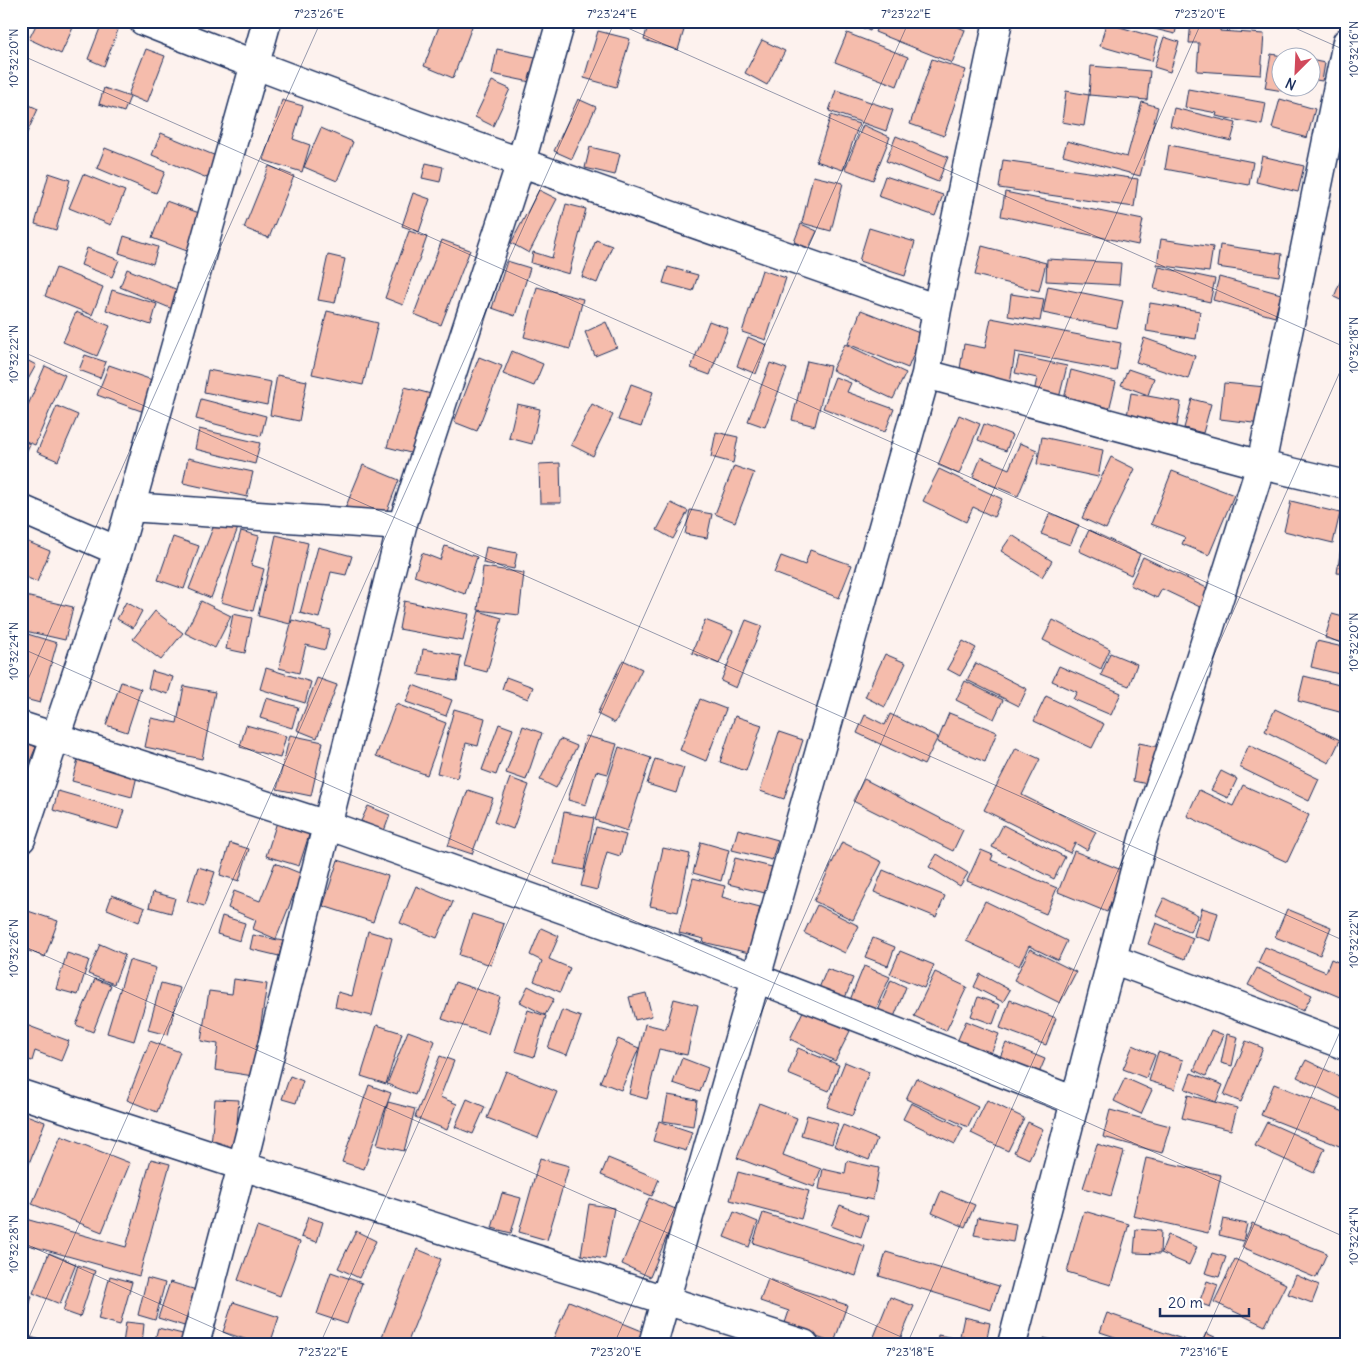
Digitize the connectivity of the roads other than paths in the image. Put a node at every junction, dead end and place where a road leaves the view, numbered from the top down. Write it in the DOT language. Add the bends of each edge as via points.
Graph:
graph roads {
  1 [pos="143,21"];
  2 [pos="267,21"];
  3 [pos="561,21"];
  4 [pos="998,21"];
  5 [pos="1347,42"];
  6 [pos="254,66"];
  7 [pos="520,162"];
  8 [pos="937,309"];
  9 [pos="926,374"];
  10 [pos="1261,465"];
  11 [pos="1347,485"];
  12 [pos="130,507"];
  13 [pos="21,510"];
  14 [pos="402,526"];
  15 [pos="118,551"];
  16 [pos="21,726"];
  17 [pos="55,738"];
  18 [pos="327,825"];
  19 [pos="21,839"];
  20 [pos="1112,959"];
  21 [pos="756,978"];
  22 [pos="1347,1046"];
  23 [pos="21,1094"];
  24 [pos="1075,1101"];
  25 [pos="242,1166"];
  26 [pos="665,1300"];
  27 [pos="195,1344"];
  28 [pos="653,1344"];
  29 [pos="804,1344"];
  30 [pos="1012,1344"];
  1 -- 6 [label="street"];
  2 -- 6 [label="street"];
  3 -- 7 [label="street"];
  4 -- 8 [label="street"];
  5 -- 10 [label="street"];
  6 -- 7 [label="street"];
  6 -- 12 [label="street"];
  7 -- 8 [label="street"];
  7 -- 14 [label="street"];
  8 -- 9 [label="street"];
  9 -- 10 [label="street"];
  9 -- 21 [label="street"];
  10 -- 11 [label="street"];
  10 -- 20 [label="street" via="1143,840"];
  12 -- 14 [label="street"];
  12 -- 15 [label="street"];
  13 -- 15 [label="street"];
  14 -- 18 [label="street"];
  15 -- 17 [label="street"];
  16 -- 17 [label="street"];
  17 -- 18 [label="street"];
  17 -- 19 [label="street"];
  18 -- 21 [label="street"];
  18 -- 25 [label="street"];
  20 -- 22 [label="street"];
  20 -- 24 [label="street"];
  21 -- 24 [label="street"];
  21 -- 26 [label="street"];
  23 -- 25 [label="street"];
  24 -- 30 [label="street"];
  25 -- 26 [label="street"];
  25 -- 27 [label="street"];
  26 -- 28 [label="street"];
  26 -- 29 [label="street"];
}
